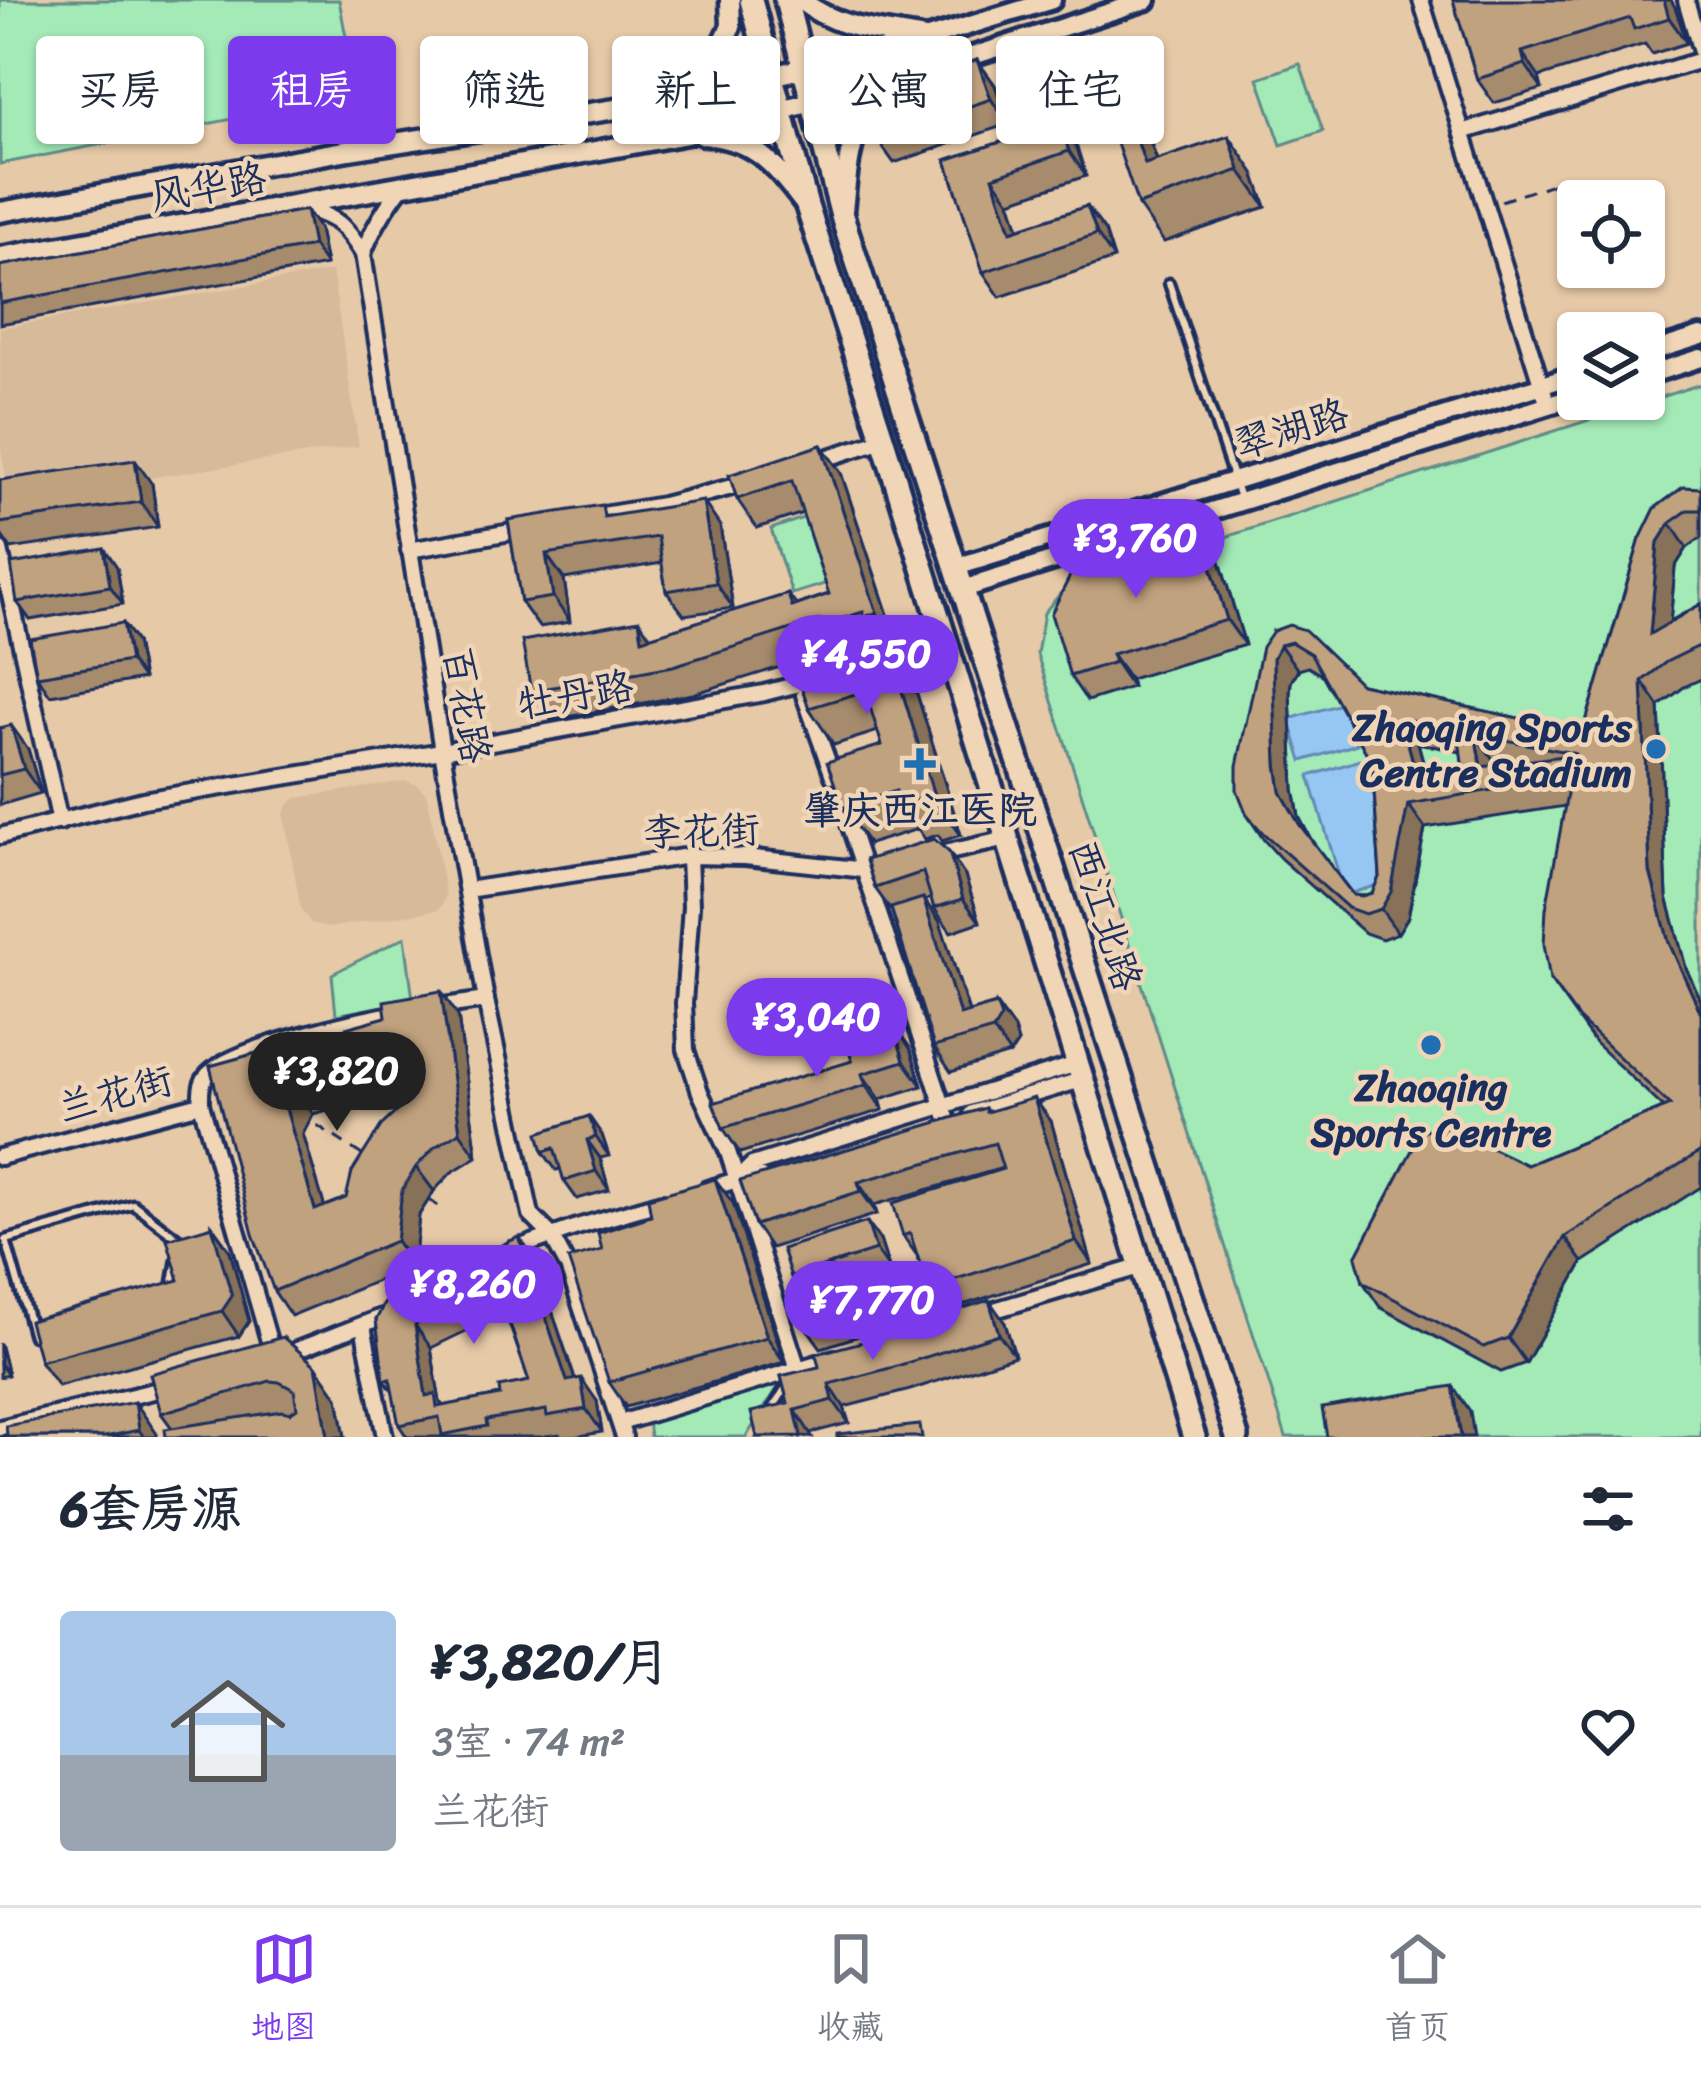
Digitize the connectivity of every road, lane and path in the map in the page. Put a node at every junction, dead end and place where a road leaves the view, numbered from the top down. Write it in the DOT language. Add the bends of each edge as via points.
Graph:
graph roads {
  1 [pos="730,0"];
  2 [pos="751,0"];
  3 [pos="786,0"];
  4 [pos="800,0"];
  5 [pos="1052,0"];
  6 [pos="1148,0"];
  7 [pos="1421,0"];
  8 [pos="1686,0"];
  9 [pos="726,36"];
  10 [pos="760,36"];
  11 [pos="915,36"];
  12 [pos="932,36"];
  13 [pos="972,56"];
  14 [pos="1701,57"];
  15 [pos="803,68"];
  16 [pos="804,72"];
  17 [pos="780,74"];
  18 [pos="804,104"];
  19 [pos="612,110"];
  20 [pos="780,110"];
  21 [pos="589,114"];
  22 [pos="1462,132"];
  23 [pos="633,144"];
  24 [pos="744,144"];
  25 [pos="823,144"];
  26 [pos="853,144"];
  27 [pos="595,151"];
  28 [pos="1557,183"];
  29 [pos="403,186"];
  30 [pos="295,203"];
  31 [pos="807,206"];
  32 [pos="1485,206"];
  33 [pos="0,212"];
  34 [pos="842,216"];
  35 [pos="853,248"];
  36 [pos="363,254"];
  37 [pos="0,256"];
  38 [pos="824,259"];
  39 [pos="1169,283"];
  40 [pos="1701,336"];
  41 [pos="1665,347"];
  42 [pos="1701,358"];
  43 [pos="1665,369"];
  44 [pos="1557,381"];
  45 [pos="1541,386"];
  46 [pos="1557,403"];
  47 [pos="1548,406"];
  48 [pos="883,440"];
  49 [pos="796,467"];
  50 [pos="775,474"];
  51 [pos="1234,481"];
  52 [pos="1242,502"];
  53 [pos="570,521"];
  54 [pos="543,526"];
  55 [pos="0,550"];
  56 [pos="409,550"];
  57 [pos="959,578"];
  58 [pos="5,602"];
  59 [pos="945,639"];
  60 [pos="862,665"];
  61 [pos="821,678"];
  62 [pos="801,684"];
  63 [pos="442,751"];
  64 [pos="60,822"];
  65 [pos="0,836"];
  66 [pos="1007,839"];
  67 [pos="688,856"];
  68 [pos="926,856"];
  69 [pos="906,861"];
  70 [pos="866,870"];
  71 [pos="467,890"];
  72 [pos="486,1000"];
  73 [pos="1079,1072"];
  74 [pos="201,1104"];
  75 [pos="946,1113"];
  76 [pos="317,1125"];
  77 [pos="0,1157"];
  78 [pos="371,1161"];
  79 [pos="737,1180"];
  80 [pos="691,1193"];
  81 [pos="424,1197"];
  82 [pos="668,1200"];
  83 [pos="442,1209"];
  84 [pos="551,1235"];
  85 [pos="199,1236"];
  86 [pos="181,1240"];
  87 [pos="502,1254"];
  88 [pos="1139,1267"];
  89 [pos="170,1297"];
  90 [pos="402,1308"];
  91 [pos="963,1320"];
  92 [pos="363,1326"];
  93 [pos="56,1330"];
  94 [pos="860,1351"];
  95 [pos="273,1358"];
  96 [pos="256,1364"];
  97 [pos="798,1369"];
  98 [pos="179,1384"];
  99 [pos="765,1420"];
  100 [pos="0,1428"];
  101 [pos="1234,1429"];
  102 [pos="622,1430"];
  103 [pos="385,1437"];
  104 [pos="1194,1437"];
  1 -- 9 [label="main road"];
  2 -- 10 [label="main road, 西江北路"];
  3 -- 15 [label="main road, 西江北路"];
  4 -- 11 [label="main road" via="853,28"];
  5 -- 12 [label="street"];
  6 -- 13 [label="street"];
  7 -- 22 [label="street"];
  8 -- 14 [label="street"];
  14 -- 22 [label="street"];
  15 -- 16 [label="main road, 西江北路"];
  15 -- 17 [label="main road, 风华路"];
  18 -- 20 [label="main road, 风华路"];
  19 -- 21 [label="main road, 风华路"];
  20 -- 31 [label="main road, 西江北路"];
  21 -- 27 [label="main road"];
  21 -- 33 [label="main road, 风华路"];
  22 -- 32 [label="street"];
  23 -- 27 [label="main road, 风华路"];
  24 -- 31 [label="main road"];
  25 -- 34 [label="main road, 西江北路"];
  26 -- 34 [label="main road"];
  27 -- 29 [label="main road, 风华路"];
  28 -- 32 [label="path"];
  29 -- 30 [label="main road, 风华路"];
  29 -- 36 [label="street"];
  30 -- 36 [label="street" via="346,227"];
  30 -- 37 [label="main road, 风华路"];
  31 -- 38 [label="main road, 西江北路"];
  32 -- 45 [label="street"];
  34 -- 35 [label="main road, 西江北路"];
  35 -- 38 [label="main road"];
  35 -- 57 [label="main road, 西江北路"];
  36 -- 56 [label="street, 百花路"];
  38 -- 48 [label="main road, 西江北路"];
  39 -- 51 [label="lane"];
  40 -- 41 [label="street"];
  42 -- 43 [label="street"];
  44 -- 45 [label="street, 翠湖路"];
  45 -- 47 [label="street"];
  45 -- 51 [label="street, 翠湖路"];
  46 -- 47 [label="street, 翠湖路"];
  47 -- 52 [label="street, 翠湖路"];
  48 -- 49 [label="street"];
  48 -- 59 [label="main road, 西江北路"];
  50 -- 53 [label="street"];
  51 -- 52 [label="lane"];
  51 -- 57 [label="street, 翠湖路"];
  52 -- 57 [label="street, 翠湖路"];
  54 -- 56 [label="street"];
  55 -- 58 [label="street"];
  56 -- 63 [label="street, 百花路"];
  57 -- 101 [label="main road, 西江北路"];
  58 -- 64 [label="street"];
  59 -- 60 [label="street"];
  59 -- 66 [label="main road, 西江北路"];
  61 -- 62 [label="street, 牡丹路"];
  62 -- 63 [label="street, 牡丹路"];
  62 -- 70 [label="street"];
  63 -- 64 [label="street, 牡丹路" via="143,800"];
  63 -- 71 [label="street, 百花路"];
  64 -- 65 [label="street, 牡丹路"];
  66 -- 68 [label="street"];
  66 -- 73 [label="main road, 西江北路"];
  67 -- 70 [label="street, 李花街"];
  67 -- 71 [label="street, 李花街"];
  67 -- 79 [label="street" via="686,1050"];
  69 -- 70 [label="street, 李花街"];
  70 -- 75 [label="street"];
  71 -- 72 [label="street, 百花路"];
  72 -- 74 [label="street" via="319,1028 209,1072"];
  72 -- 84 [label="street, 百花路" via="531,1215"];
  73 -- 75 [label="street"];
  73 -- 88 [label="main road, 西江北路"];
  74 -- 77 [label="street, 兰花街"];
  74 -- 95 [label="street, 兰花街"];
  75 -- 79 [label="street"];
  76 -- 78 [label="path"];
  79 -- 80 [label="street"];
  79 -- 97 [label="street"];
  81 -- 83 [label="path"];
  82 -- 84 [label="street"];
  84 -- 87 [label="street"];
  84 -- 102 [label="street, 百花路"];
  85 -- 86 [label="lane"];
  86 -- 89 [label="lane"];
  86 -- 93 [label="lane" via="133,1204 6,1240 33,1336"];
  88 -- 91 [label="street"];
  88 -- 104 [label="main road, 西江北路"];
  90 -- 92 [label="street"];
  92 -- 95 [label="street"];
  92 -- 103 [label="street"];
  94 -- 97 [label="street"];
  95 -- 96 [label="street"];
  97 -- 99 [label="lane"];
  97 -- 102 [label="street"];
  98 -- 100 [label="street" via="162,1397"];
  101 -- 104 [label="main road"];
}
